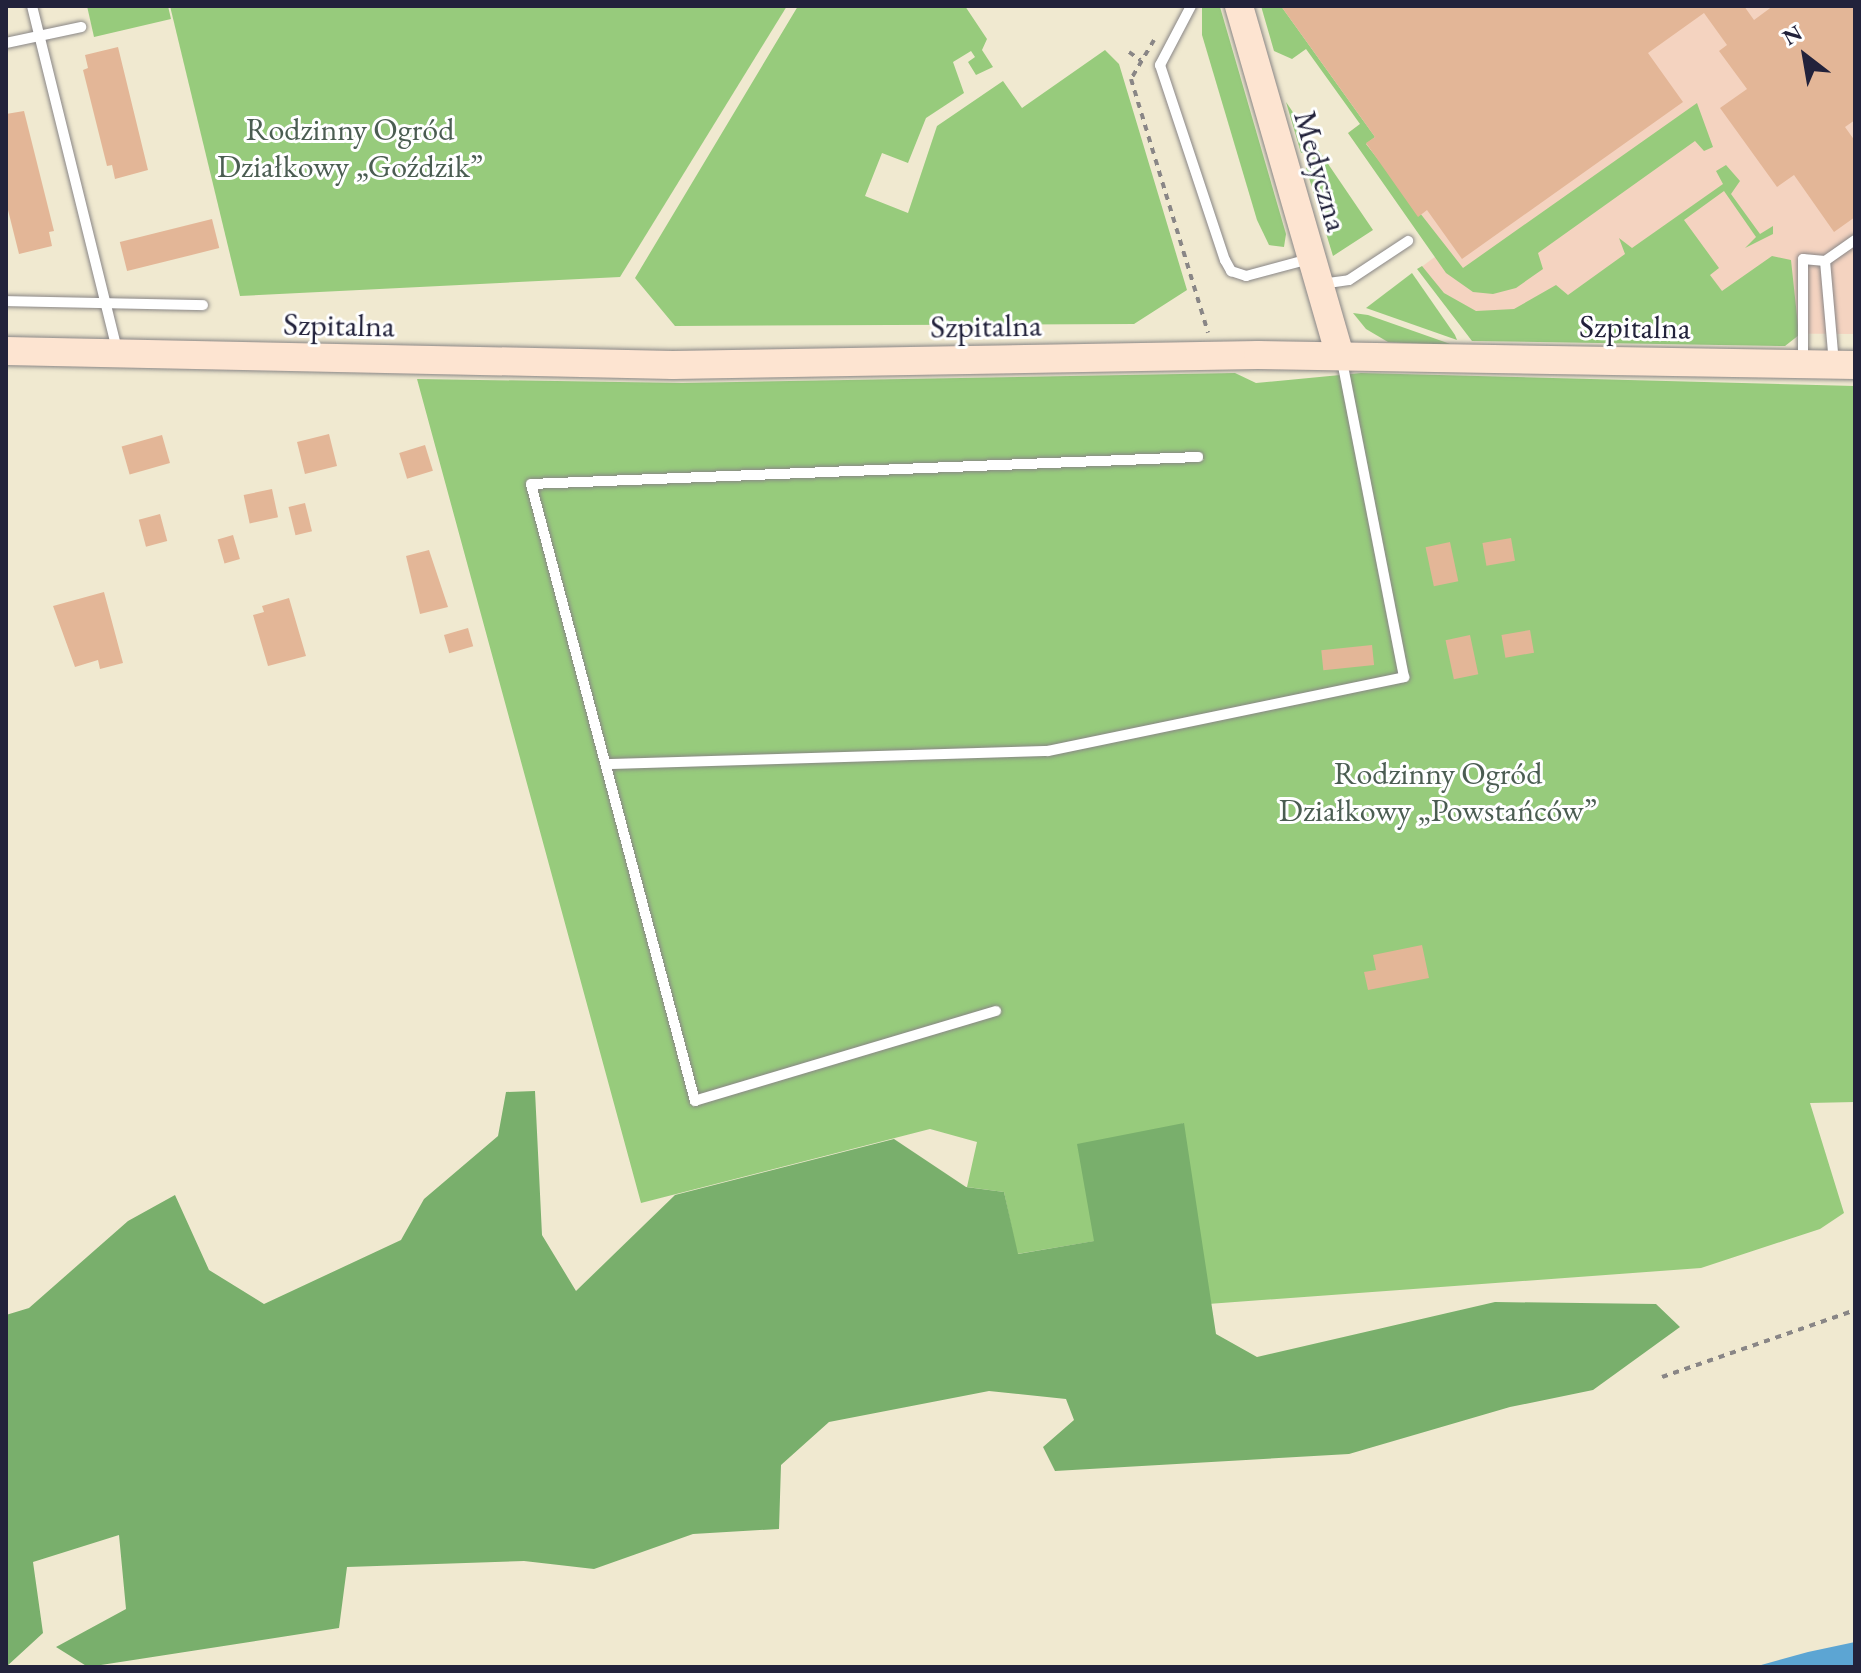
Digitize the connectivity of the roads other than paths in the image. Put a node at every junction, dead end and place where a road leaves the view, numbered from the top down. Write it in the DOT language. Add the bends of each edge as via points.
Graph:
graph roads {
  1 [pos="32,6"];
  2 [pos="1191,6"];
  3 [pos="1239,6"];
  4 [pos="81,27"];
  5 [pos="39,36"];
  6 [pos="6,43"];
  7 [pos="1855,240"];
  8 [pos="1408,241"];
  9 [pos="1825,261"];
  10 [pos="1315,271"];
  11 [pos="6,301"];
  12 [pos="105,302"];
  13 [pos="203,305"];
  14 [pos="6,351"];
  15 [pos="118,354"];
  16 [pos="1340,355"];
  17 [pos="1802,364"];
  18 [pos="1845,365"];
  19 [pos="1198,457"];
  20 [pos="608,764"];
  21 [pos="996,1011"];
  1 -- 5 [label="lane"];
  2 -- 10 [label="lane" via="1160,65 1225,260 1231,271 1246,276"];
  3 -- 10 [label="street, Medyczna"];
  4 -- 5 [label="lane"];
  5 -- 6 [label="lane"];
  5 -- 12 [label="lane"];
  7 -- 9 [label="lane"];
  8 -- 10 [label="lane" via="1349,280"];
  9 -- 17 [label="lane" via="1803,259"];
  9 -- 18 [label="lane"];
  10 -- 16 [label="street, Medyczna"];
  11 -- 12 [label="lane"];
  12 -- 13 [label="lane"];
  12 -- 15 [label="lane"];
  14 -- 15 [label="street, Szpitalna"];
  15 -- 16 [label="street, Szpitalna" via="673,365"];
  16 -- 17 [label="street, Szpitalna"];
  16 -- 20 [label="lane" via="1404,677 1048,751"];
  17 -- 18 [label="street, Szpitalna"];
  19 -- 20 [label="lane" via="531,484"];
  20 -- 21 [label="lane" via="695,1101"];
}
